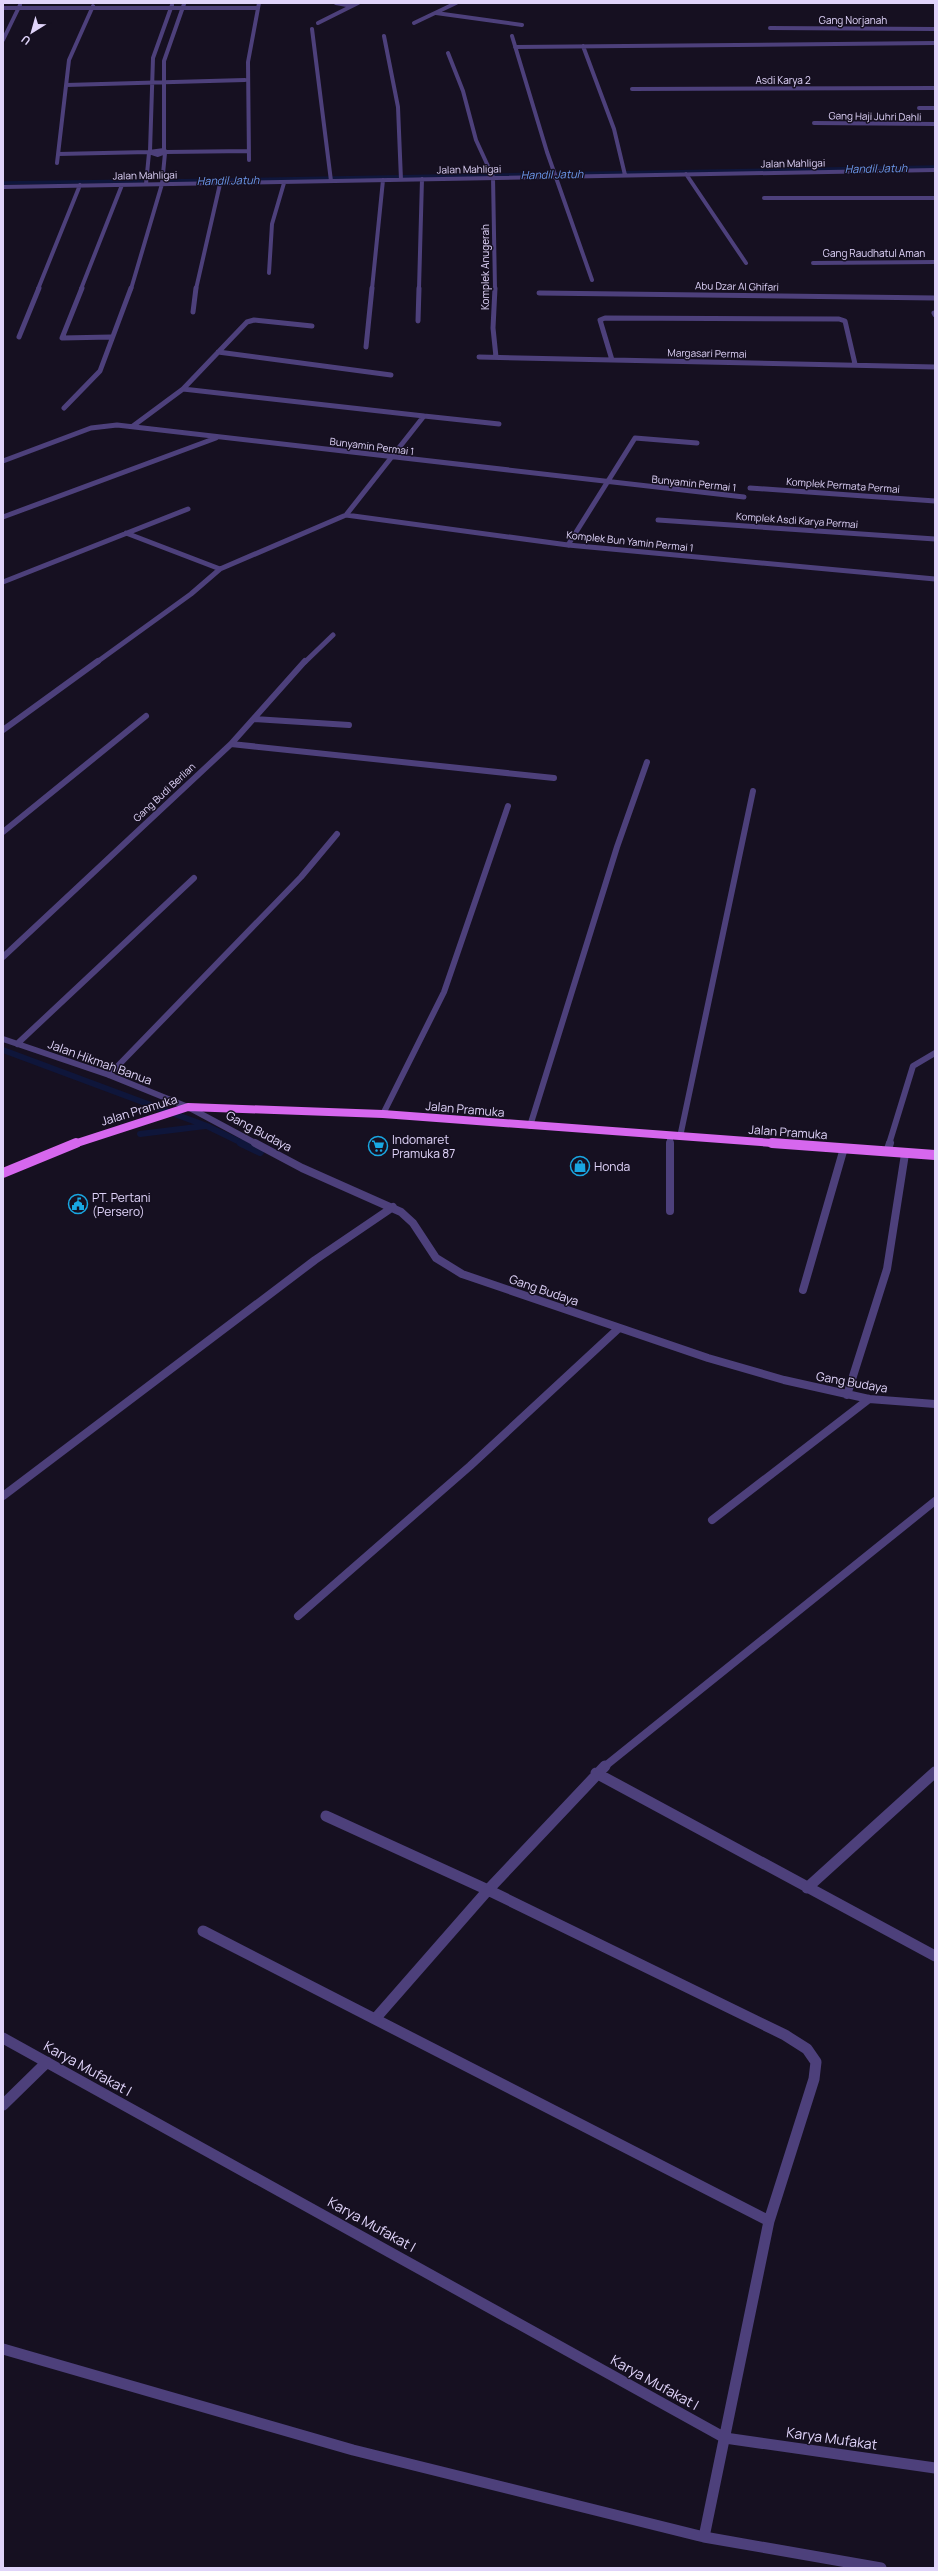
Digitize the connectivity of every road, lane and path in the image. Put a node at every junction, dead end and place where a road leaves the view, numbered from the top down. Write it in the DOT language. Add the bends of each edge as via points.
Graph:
graph roads {
  1 [pos="21,3"];
  2 [pos="94,3"];
  3 [pos="173,3"];
  4 [pos="184,3"];
  5 [pos="259,3"];
  6 [pos="336,3"];
  7 [pos="358,3"];
  8 [pos="456,3"];
  9 [pos="352,6"];
  10 [pos="3,8"];
  11 [pos="18,8"];
  12 [pos="92,8"];
  13 [pos="171,8"];
  14 [pos="183,8"];
  15 [pos="257,8"];
  16 [pos="436,12"];
  17 [pos="318,22"];
  18 [pos="414,23"];
  19 [pos="522,26"];
  20 [pos="770,28"];
  21 [pos="3,29"];
  22 [pos="9,29"];
  23 [pos="312,29"];
  24 [pos="935,29"];
  25 [pos="384,36"];
  26 [pos="512,36"];
  27 [pos="160,39"];
  28 [pos="172,39"];
  29 [pos="3,40"];
  30 [pos="935,43"];
  31 [pos="583,46"];
  32 [pos="515,47"];
  33 [pos="448,53"];
  34 [pos="245,80"];
  35 [pos="164,82"];
  36 [pos="152,83"];
  37 [pos="66,84"];
  38 [pos="632,88"];
  39 [pos="935,88"];
  40 [pos="919,108"];
  41 [pos="935,108"];
  42 [pos="814,123"];
  43 [pos="935,124"];
  44 [pos="249,151"];
  45 [pos="149,152"];
  46 [pos="165,152"];
  47 [pos="58,154"];
  48 [pos="250,160"];
  49 [pos="57,163"];
  50 [pos="935,170"];
  51 [pos="625,173"];
  52 [pos="555,174"];
  53 [pos="686,174"];
  54 [pos="492,176"];
  55 [pos="402,177"];
  56 [pos="331,179"];
  57 [pos="422,179"];
  58 [pos="383,180"];
  59 [pos="284,183"];
  60 [pos="146,184"];
  61 [pos="162,184"];
  62 [pos="220,184"];
  63 [pos="80,185"];
  64 [pos="122,185"];
  65 [pos="3,187"];
  66 [pos="764,198"];
  67 [pos="935,198"];
  68 [pos="935,262"];
  69 [pos="746,263"];
  70 [pos="813,263"];
  71 [pos="269,273"];
  72 [pos="592,280"];
  73 [pos="539,293"];
  74 [pos="935,298"];
  75 [pos="193,312"];
  76 [pos="418,321"];
  77 [pos="312,326"];
  78 [pos="19,337"];
  79 [pos="111,337"];
  80 [pos="366,347"];
  81 [pos="218,352"];
  82 [pos="478,356"];
  83 [pos="496,357"];
  84 [pos="612,360"];
  85 [pos="855,364"];
  86 [pos="935,367"];
  87 [pos="392,375"];
  88 [pos="183,389"];
  89 [pos="64,408"];
  90 [pos="424,416"];
  91 [pos="499,424"];
  92 [pos="133,426"];
  93 [pos="217,437"];
  94 [pos="697,443"];
  95 [pos="390,457"];
  96 [pos="3,460"];
  97 [pos="608,484"];
  98 [pos="750,488"];
  99 [pos="744,497"];
  100 [pos="935,501"];
  101 [pos="188,508"];
  102 [pos="346,515"];
  103 [pos="3,518"];
  104 [pos="658,520"];
  105 [pos="126,533"];
  106 [pos="935,539"];
  107 [pos="568,544"];
  108 [pos="220,570"];
  109 [pos="935,579"];
  110 [pos="3,582"];
  111 [pos="333,635"];
  112 [pos="146,716"];
  113 [pos="254,718"];
  114 [pos="349,725"];
  115 [pos="3,730"];
  116 [pos="231,744"];
  117 [pos="647,762"];
  118 [pos="554,778"];
  119 [pos="753,791"];
  120 [pos="508,806"];
  121 [pos="3,832"];
  122 [pos="337,834"];
  123 [pos="194,878"];
  124 [pos="3,957"];
  125 [pos="3,1039"];
  126 [pos="17,1044"];
  127 [pos="935,1053"];
  128 [pos="108,1075"];
  129 [pos="188,1108"];
  130 [pos="383,1114"];
  131 [pos="530,1126"];
  132 [pos="675,1137"];
  133 [pos="844,1148"];
  134 [pos="887,1152"];
  135 [pos="905,1154"];
  136 [pos="935,1155"];
  137 [pos="3,1173"];
  138 [pos="393,1207"];
  139 [pos="670,1211"];
  140 [pos="803,1290"];
  141 [pos="619,1328"];
  142 [pos="848,1395"];
  143 [pos="869,1399"];
  144 [pos="935,1404"];
  145 [pos="3,1496"];
  146 [pos="935,1501"];
  147 [pos="712,1520"];
  148 [pos="298,1616"];
  149 [pos="935,1772"];
  150 [pos="596,1773"];
  151 [pos="326,1816"];
  152 [pos="807,1888"];
  153 [pos="488,1890"];
  154 [pos="203,1931"];
  155 [pos="935,1956"];
  156 [pos="375,2019"];
  157 [pos="3,2038"];
  158 [pos="47,2062"];
  159 [pos="3,2105"];
  160 [pos="769,2221"];
  161 [pos="3,2349"];
  162 [pos="725,2438"];
  163 [pos="935,2468"];
  164 [pos="704,2537"];
  165 [pos="881,2568"];
  1 -- 11 [label="street"];
  2 -- 12 [label="street"];
  3 -- 13 [label="street"];
  4 -- 14 [label="street"];
  5 -- 15 [label="street"];
  6 -- 9 [label="street"];
  7 -- 9 [label="street"];
  8 -- 16 [label="street"];
  9 -- 17 [label="street"];
  10 -- 11 [label="street"];
  11 -- 12 [label="street"];
  11 -- 22 [label="street"];
  12 -- 13 [label="street"];
  12 -- 37 [label="street" via="69,60"];
  13 -- 14 [label="street"];
  13 -- 27 [label="street"];
  14 -- 15 [label="street"];
  14 -- 28 [label="street"];
  15 -- 34 [label="street" via="246,56"];
  16 -- 18 [label="street"];
  16 -- 19 [label="street"];
  20 -- 24 [label="street, Gang Norjanah"];
  21 -- 22 [label="street"];
  22 -- 29 [label="street"];
  23 -- 56 [label="street"];
  25 -- 55 [label="street" via="398,107"];
  26 -- 32 [label="street"];
  27 -- 28 [label="street"];
  27 -- 36 [label="street" via="153,58"];
  28 -- 35 [label="street" via="164,61"];
  30 -- 31 [label="street"];
  31 -- 32 [label="street"];
  31 -- 51 [label="street" via="614,129"];
  32 -- 52 [label="street"];
  33 -- 54 [label="street" via="463,91 476,140"];
  34 -- 35 [label="street"];
  34 -- 44 [label="street"];
  35 -- 36 [label="street"];
  35 -- 46 [label="street"];
  36 -- 37 [label="street"];
  36 -- 45 [label="street"];
  37 -- 47 [label="street"];
  38 -- 39 [label="street, Asdi Karya 2"];
  40 -- 41 [label="street"];
  42 -- 43 [label="street, Gang Haji Juhri Dahli"];
  44 -- 46 [label="street"];
  44 -- 48 [label="street"];
  45 -- 46 [label="street"];
  45 -- 47 [label="street"];
  45 -- 60 [label="street"];
  46 -- 61 [label="street"];
  47 -- 49 [label="street"];
  50 -- 53 [label="street, Jalan Mahligai"];
  51 -- 52 [label="street, Jalan Mahligai"];
  51 -- 53 [label="street, Jalan Mahligai"];
  52 -- 54 [label="street, Jalan Mahligai"];
  52 -- 72 [label="street"];
  53 -- 69 [label="street"];
  54 -- 57 [label="street, Jalan Mahligai"];
  54 -- 83 [label="street, Komplek Anugerah"];
  55 -- 57 [label="street, Jalan Mahligai"];
  55 -- 58 [label="street, Jalan Mahligai"];
  56 -- 58 [label="street, Jalan Mahligai"];
  56 -- 59 [label="street, Jalan Mahligai"];
  57 -- 76 [label="street"];
  58 -- 80 [label="street"];
  59 -- 62 [label="street, Jalan Mahligai"];
  59 -- 71 [label="street" via="272,224"];
  60 -- 61 [label="street, Jalan Mahligai"];
  60 -- 64 [label="street, Jalan Mahligai"];
  61 -- 62 [label="street, Jalan Mahligai"];
  61 -- 79 [label="street" via="137,273"];
  62 -- 75 [label="street" via="197,283"];
  63 -- 64 [label="street, Jalan Mahligai"];
  63 -- 65 [label="street, Jalan Mahligai"];
  63 -- 78 [label="street"];
  64 -- 79 [label="street" via="62,338"];
  66 -- 67 [label="street"];
  68 -- 70 [label="street, Gang Raudhatul Aman"];
  73 -- 74 [label="street, Abu Dzar Al Ghifari"];
  77 -- 81 [label="street" via="252,320"];
  79 -- 89 [label="street" via="100,371"];
  81 -- 87 [label="street"];
  81 -- 88 [label="street"];
  82 -- 83 [label="street, Margasari Permai"];
  83 -- 84 [label="street, Margasari Permai"];
  84 -- 85 [label="street, Margasari Permai"];
  84 -- 85 [label="street" via="600,320 605,318 839,319 844,321"];
  85 -- 86 [label="street, Margasari Permai"];
  88 -- 90 [label="street"];
  88 -- 92 [label="street"];
  90 -- 91 [label="street"];
  90 -- 95 [label="street"];
  92 -- 93 [label="street, Bunyamin Permai 1"];
  92 -- 96 [label="street, Bunyamin Permai 1" via="107,425 91,428"];
  93 -- 95 [label="street, Bunyamin Permai 1"];
  93 -- 103 [label="street"];
  94 -- 97 [label="street" via="637,437 632,441"];
  95 -- 97 [label="street, Bunyamin Permai 1"];
  95 -- 102 [label="street"];
  97 -- 99 [label="street, Bunyamin Permai 1"];
  97 -- 107 [label="street"];
  98 -- 100 [label="street, Komplek Permata Permai"];
  101 -- 105 [label="street"];
  102 -- 107 [label="street, Komplek Bun Yamin Permai 1"];
  102 -- 108 [label="street"];
  104 -- 106 [label="street, Komplek Asdi Karya Permai"];
  105 -- 108 [label="street"];
  105 -- 110 [label="street"];
  107 -- 109 [label="street, Komplek Bun Yamin Permai 1"];
  108 -- 115 [label="street" via="191,594"];
  111 -- 113 [label="street, Gang Budi Berlian" via="309,657"];
  112 -- 121 [label="street"];
  113 -- 114 [label="street"];
  113 -- 116 [label="street, Gang Budi Berlian"];
  116 -- 118 [label="street"];
  116 -- 124 [label="street, Gang Budi Berlian"];
  117 -- 131 [label="street" via="617,847"];
  119 -- 132 [label="street"];
  120 -- 130 [label="street" via="444,992"];
  122 -- 128 [label="street" via="301,877"];
  123 -- 126 [label="street"];
  125 -- 126 [label="street, Jalan Hikmah Banua"];
  126 -- 128 [label="street, Jalan Hikmah Banua"];
  127 -- 134 [label="street" via="913,1066"];
  128 -- 129 [label="street, Jalan Hikmah Banua"];
  129 -- 130 [label="main road, Jalan Pramuka"];
  129 -- 137 [label="main road, Jalan Pramuka" via="83,1140"];
  129 -- 138 [label="street, Gang Budaya" via="302,1168"];
  130 -- 131 [label="main road, Jalan Pramuka"];
  131 -- 132 [label="main road, Jalan Pramuka"];
  132 -- 133 [label="main road, Jalan Pramuka"];
  132 -- 139 [label="street"];
  133 -- 134 [label="main road, Jalan Pramuka"];
  133 -- 140 [label="street"];
  134 -- 135 [label="main road, Jalan Pramuka"];
  135 -- 136 [label="main road, Jalan Pramuka"];
  135 -- 142 [label="street" via="887,1269"];
  138 -- 141 [label="street, Gang Budaya" via="408,1215 433,1256 444,1265 462,1274"];
  138 -- 145 [label="street" via="315,1260"];
  141 -- 142 [label="street, Gang Budaya" via="708,1358"];
  141 -- 148 [label="street" via="470,1466"];
  142 -- 143 [label="street, Gang Budaya"];
  143 -- 144 [label="street, Gang Budaya"];
  143 -- 147 [label="street"];
  146 -- 150 [label="street"];
  149 -- 152 [label="street"];
  150 -- 152 [label="street"];
  150 -- 153 [label="street"];
  151 -- 153 [label="street"];
  152 -- 155 [label="street"];
  153 -- 156 [label="street"];
  153 -- 160 [label="street" via="785,2035 807,2049 816,2062 814,2079"];
  154 -- 156 [label="street"];
  156 -- 160 [label="street"];
  157 -- 158 [label="street, Karya Mufakat I"];
  158 -- 159 [label="street"];
  158 -- 162 [label="street, Karya Mufakat I"];
  160 -- 162 [label="street"];
  161 -- 164 [label="street" via="353,2450"];
  162 -- 163 [label="street, Karya Mufakat"];
  162 -- 164 [label="street"];
  164 -- 165 [label="street"];
}
